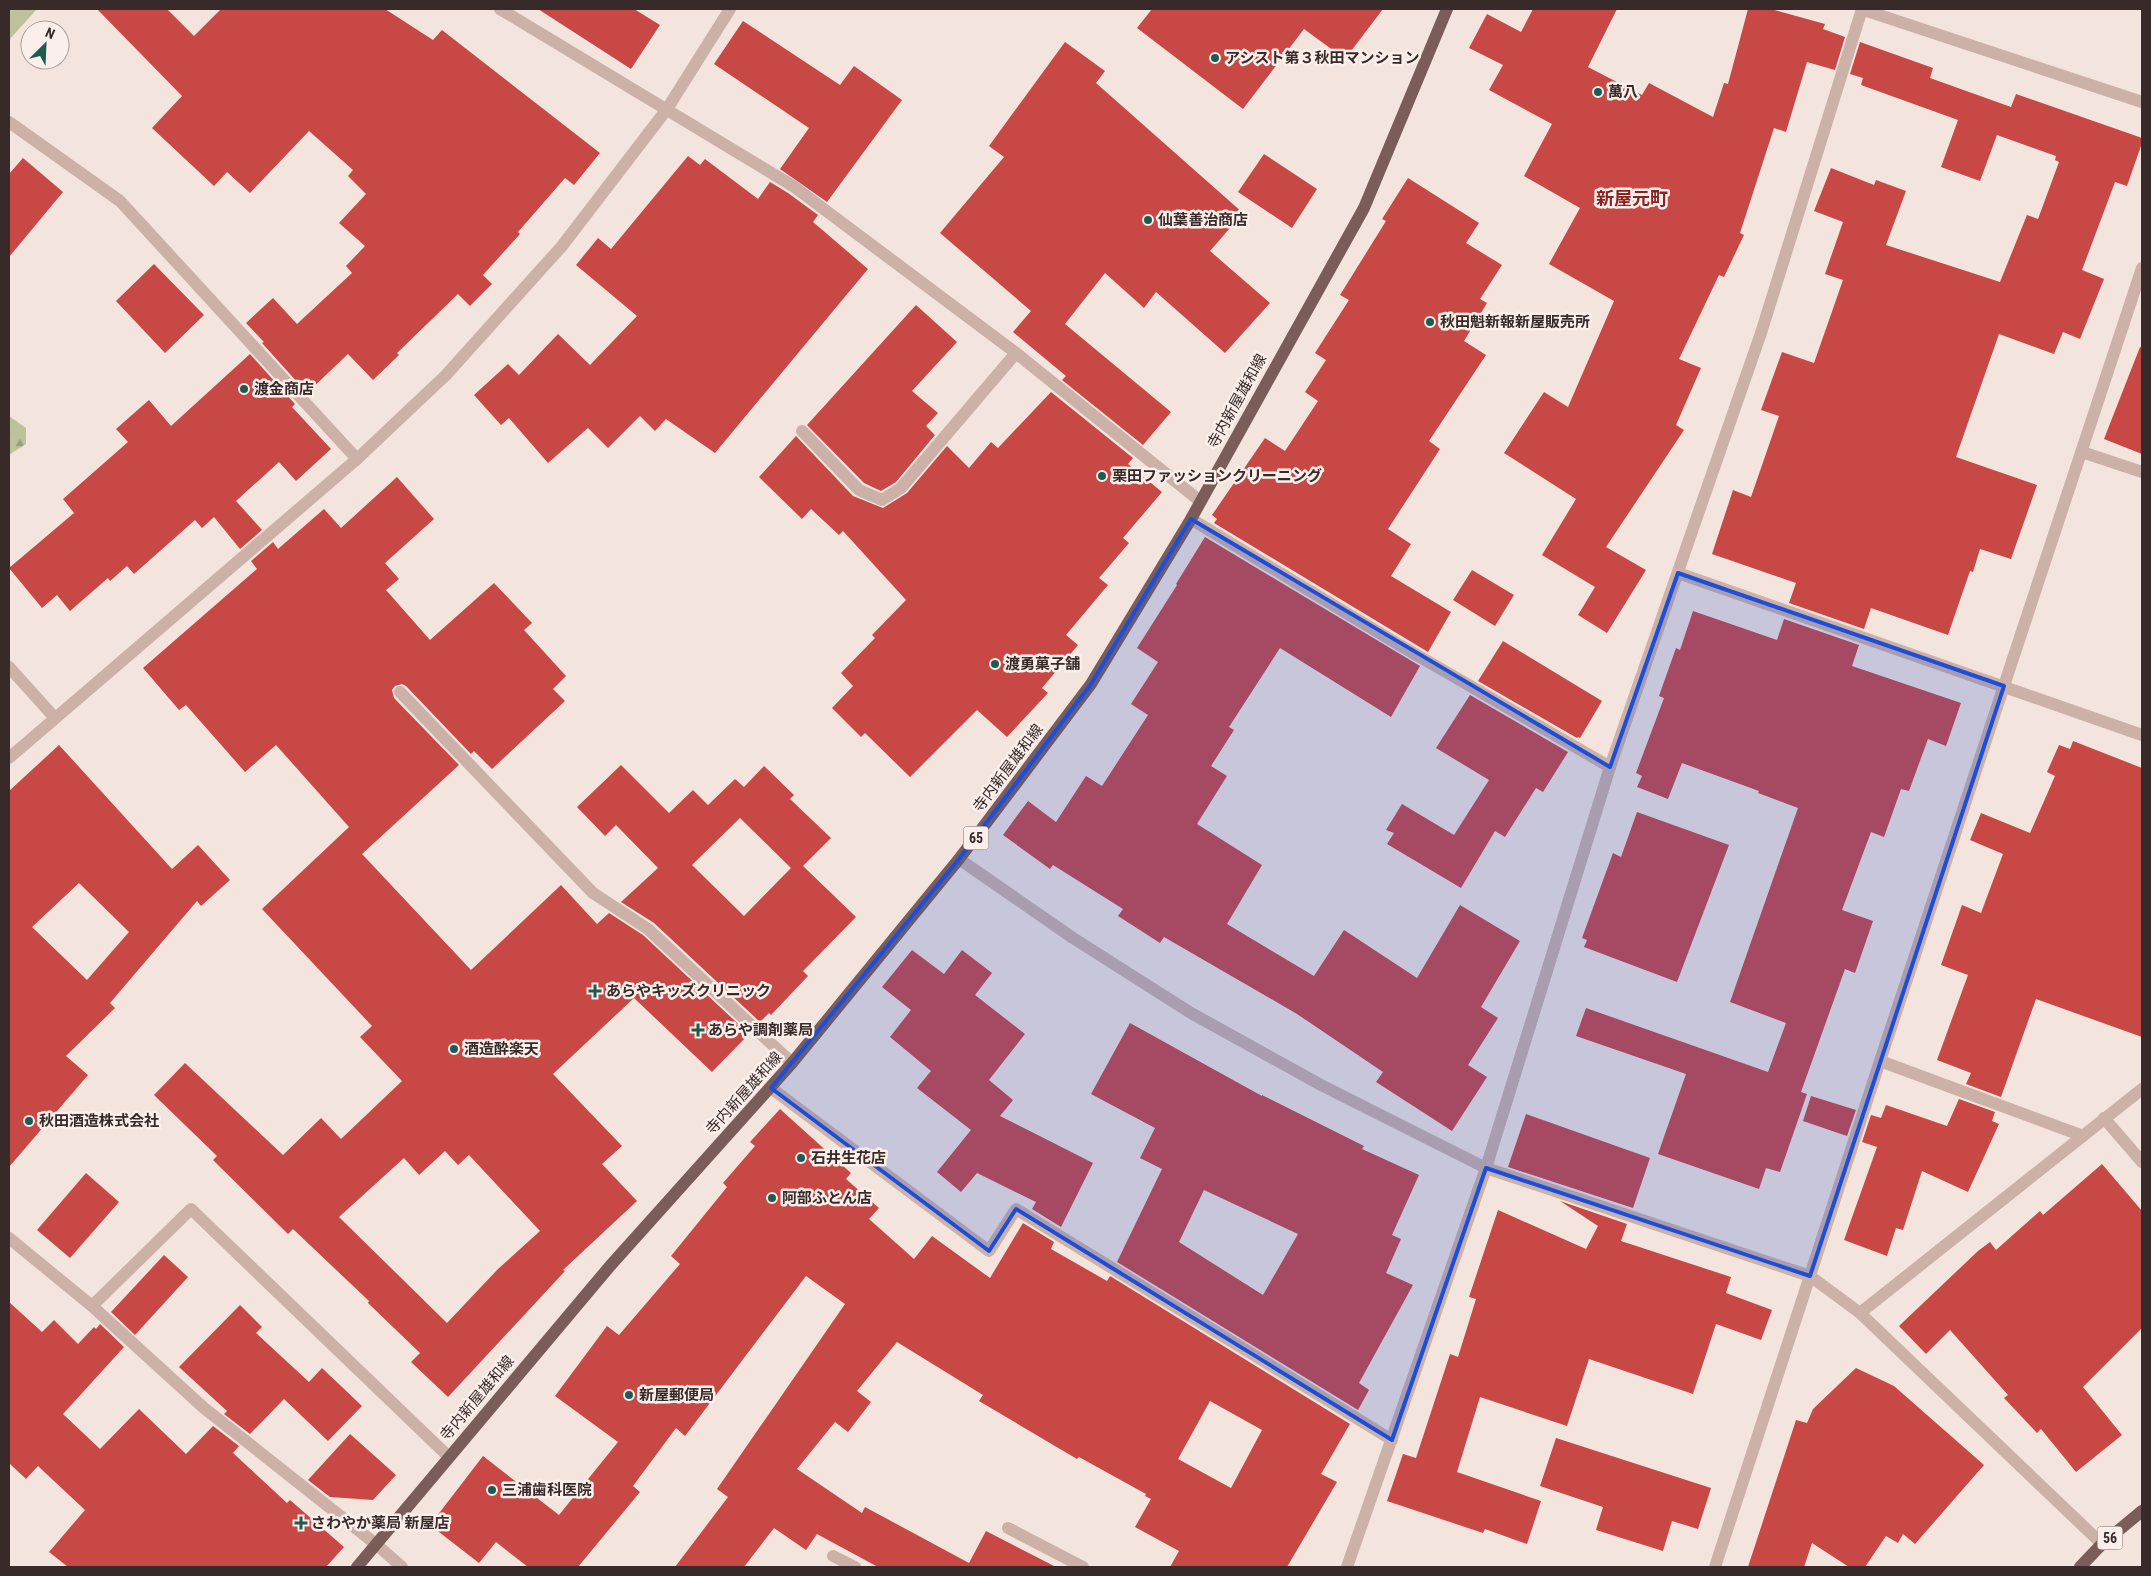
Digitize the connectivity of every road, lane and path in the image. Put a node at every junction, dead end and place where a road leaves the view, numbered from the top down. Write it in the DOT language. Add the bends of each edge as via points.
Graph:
graph roads {
  1 [pos="500,9"];
  2 [pos="730,9"];
  3 [pos="1447,9"];
  4 [pos="1861,9"];
  5 [pos="2142,102"];
  6 [pos="667,109"];
  7 [pos="9,122"];
  8 [pos="2142,268"];
  9 [pos="1016,353"];
  10 [pos="802,431"];
  11 [pos="2082,452"];
  12 [pos="357,458"];
  13 [pos="2142,472"];
  14 [pos="1200,501"];
  15 [pos="1191,519"];
  16 [pos="1678,574"];
  17 [pos="9,667"];
  18 [pos="2004,686"];
  19 [pos="400,692"];
  20 [pos="55,718"];
  21 [pos="2142,736"];
  22 [pos="9,758"];
  23 [pos="1610,767"];
  24 [pos="960,860"];
  25 [pos="1880,1061"];
  26 [pos="792,1063"];
  27 [pos="771,1088"];
  28 [pos="2142,1089"];
  29 [pos="2104,1118"];
  30 [pos="2083,1136"];
  31 [pos="2142,1162"];
  32 [pos="1486,1168"];
  33 [pos="9,1238"];
  34 [pos="1810,1276"];
  35 [pos="92,1306"];
  36 [pos="1860,1314"];
  37 [pos="1392,1440"];
  38 [pos="449,1457"];
  39 [pos="2142,1511"];
  40 [pos="1008,1528"];
  41 [pos="2102,1544"];
  42 [pos="377,1545"];
  43 [pos="833,1556"];
  44 [pos="357,1567"];
  45 [pos="402,1567"];
  46 [pos="855,1567"];
  47 [pos="1083,1567"];
  48 [pos="1347,1567"];
  49 [pos="1715,1567"];
  50 [pos="2080,1567"];
  1 -- 6 [label="street"];
  2 -- 6 [label="street"];
  3 -- 14 [label="main road, 寺内新屋雄和線 / 65" via="1364,208"];
  4 -- 5 [label="street"];
  4 -- 16 [label="street" via="1761,333"];
  6 -- 9 [label="street" via="793,186"];
  6 -- 12 [label="street" via="562,246 446,375"];
  7 -- 12 [label="street" via="120,201"];
  8 -- 11 [label="street"];
  9 -- 10 [label="street" via="901,488 882,500 859,490"];
  9 -- 14 [label="street"];
  11 -- 13 [label="street"];
  11 -- 18 [label="street"];
  12 -- 20 [label="street"];
  14 -- 15 [label="main road, 寺内新屋雄和線 / 65"];
  15 -- 23 [label="street"];
  15 -- 24 [label="main road, 寺内新屋雄和線 / 65" via="1090,684"];
  16 -- 18 [label="street"];
  16 -- 23 [label="street"];
  17 -- 20 [label="street"];
  18 -- 21 [label="street"];
  18 -- 25 [label="street"];
  19 -- 26 [label="street" via="593,893 648,929"];
  20 -- 22 [label="street"];
  23 -- 32 [label="street"];
  24 -- 26 [label="main road, 寺内新屋雄和線 / 65"];
  24 -- 32 [label="street" via="1073,938 1191,1013 1321,1085"];
  25 -- 30 [label="street"];
  25 -- 34 [label="street"];
  26 -- 27 [label="main road, 寺内新屋雄和線 / 65"];
  27 -- 37 [label="street" via="989,1251 1016,1209"];
  27 -- 38 [label="main road, 寺内新屋雄和線 / 65" via="610,1266"];
  28 -- 29 [label="street"];
  29 -- 30 [label="street"];
  29 -- 31 [label="street"];
  30 -- 36 [label="street"];
  32 -- 34 [label="street"];
  32 -- 37 [label="street"];
  33 -- 35 [label="street"];
  34 -- 36 [label="street"];
  34 -- 49 [label="street"];
  35 -- 38 [label="street" via="191,1209"];
  35 -- 42 [label="street" via="204,1408"];
  36 -- 41 [label="street"];
  37 -- 48 [label="street"];
  38 -- 42 [label="main road, 寺内新屋雄和線 / 65"];
  39 -- 41 [label="main road, 56"];
  40 -- 47 [label="street"];
  41 -- 50 [label="main road, 56"];
  42 -- 44 [label="main road, 寺内新屋雄和線 / 65"];
  42 -- 45 [label="street"];
  43 -- 46 [label="street"];
}
